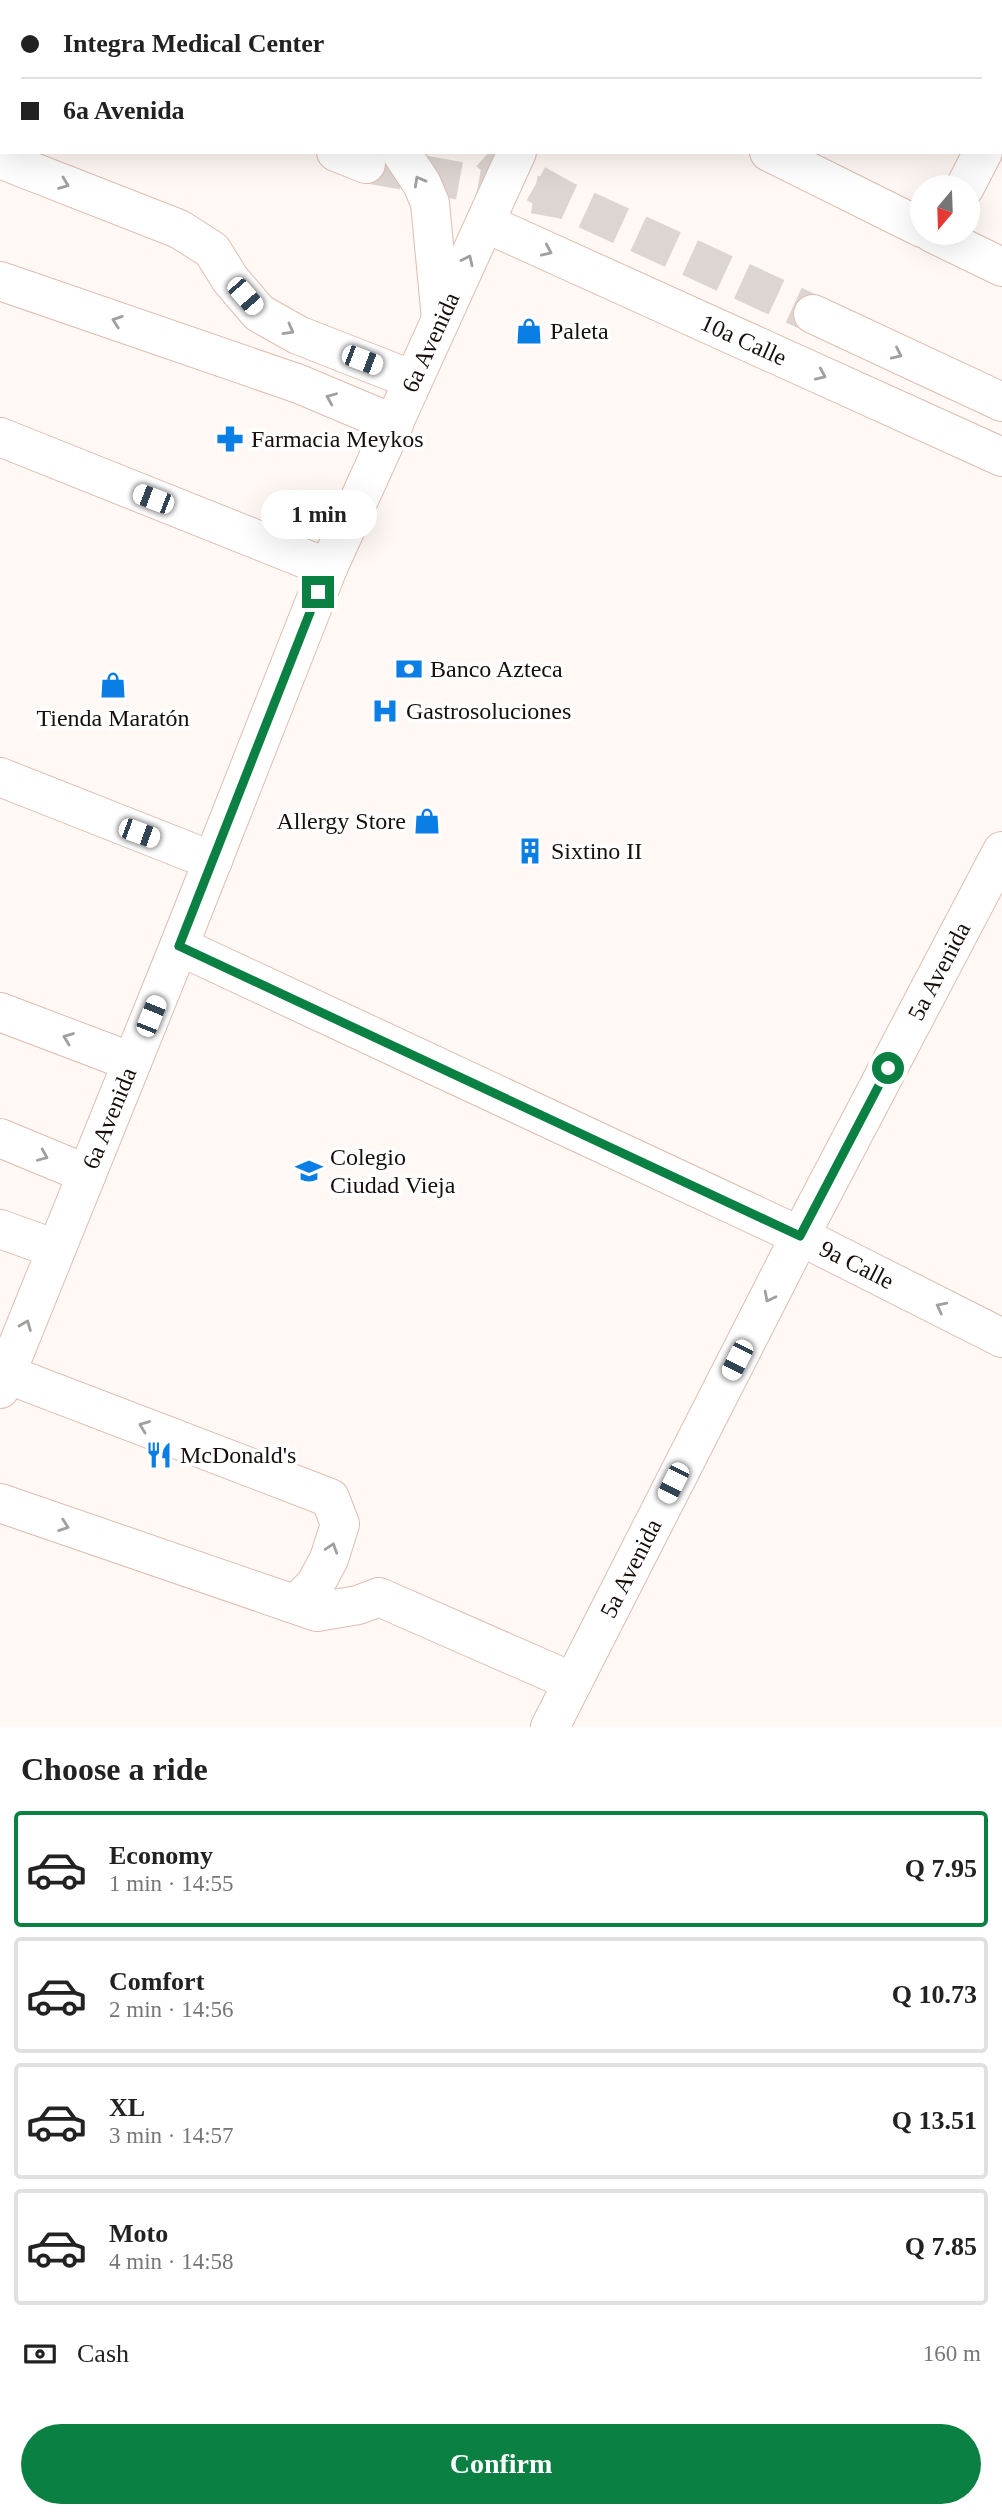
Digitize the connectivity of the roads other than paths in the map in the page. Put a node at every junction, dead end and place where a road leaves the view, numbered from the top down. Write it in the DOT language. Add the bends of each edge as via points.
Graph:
graph roads {
  1 [pos="516,154"];
  2 [pos="778,154"];
  3 [pos="982,154"];
  4 [pos="368,156"];
  5 [pos="0,159"];
  6 [pos="825,165"];
  7 [pos="971,175"];
  8 [pos="910,217"];
  9 [pos="485,223"];
  10 [pos="960,245"];
  11 [pos="1002,267"];
  12 [pos="0,281"];
  13 [pos="813,314"];
  14 [pos="441,319"];
  15 [pos="413,380"];
  16 [pos="1002,402"];
  17 [pos="394,424"];
  18 [pos="0,437"];
  19 [pos="1002,457"];
  20 [pos="328,568"];
  21 [pos="0,777"];
  22 [pos="1002,851"];
  23 [pos="213,861"];
  24 [pos="179,946"];
  25 [pos="0,1012"];
  26 [pos="132,1062"];
  27 [pos="0,1138"];
  28 [pos="87,1174"];
  29 [pos="0,1229"];
  30 [pos="800,1236"];
  31 [pos="56,1250"];
  32 [pos="1002,1338"];
  33 [pos="3,1381"];
  34 [pos="0,1503"];
  35 [pos="296,1604"];
  36 [pos="573,1682"];
  37 [pos="550,1727"];
  1 -- 9 [label="main road, 6a Avenida"];
  2 -- 6 [label="main road"];
  3 -- 7 [label="main road"];
  14 -- 4 [label="main road, one-way" via="430,203 422,184"];
  5 -- 15 [label="main road, one-way" via="179,229 212,250 259,313 298,335"];
  6 -- 8 [label="main road"];
  14 -- 9 [label="main road, 6a Avenida, one-way"];
  9 -- 19 [label="main road, 10a Calle, one-way"];
  10 -- 11 [label="main road"];
  17 -- 12 [label="main road, one-way" via="299,384"];
  13 -- 16 [label="main road, one-way"];
  14 -- 15 [label="main road, 6a Avenida"];
  15 -- 17 [label="main road, 6a Avenida"];
  17 -- 20 [label="main road, 6a Avenida"];
  18 -- 20 [label="main road"];
  20 -- 23 [label="main road, 6a Avenida"];
  21 -- 23 [label="main road"];
  22 -- 30 [label="main road, 5a Avenida"];
  23 -- 24 [label="main road, 6a Avenida"];
  24 -- 26 [label="main road, 6a Avenida"];
  24 -- 30 [label="main road, 9a Calle"];
  26 -- 25 [label="main road, one-way"];
  26 -- 28 [label="main road, 6a Avenida"];
  27 -- 28 [label="main road, one-way"];
  28 -- 31 [label="main road, 6a Avenida"];
  29 -- 31 [label="main road"];
  32 -- 30 [label="main road, 9a Calle, one-way"];
  30 -- 36 [label="main road, 5a Avenida, one-way"];
  33 -- 31 [label="main road, 6a Avenida, one-way"];
  35 -- 33 [label="main road, one-way" via="315,1585 329,1559 340,1524 330,1498"];
  34 -- 35 [label="main road, one-way"];
  35 -- 36 [label="main road" via="317,1612 379,1597"];
  36 -- 37 [label="main road, 5a Avenida"];
}
